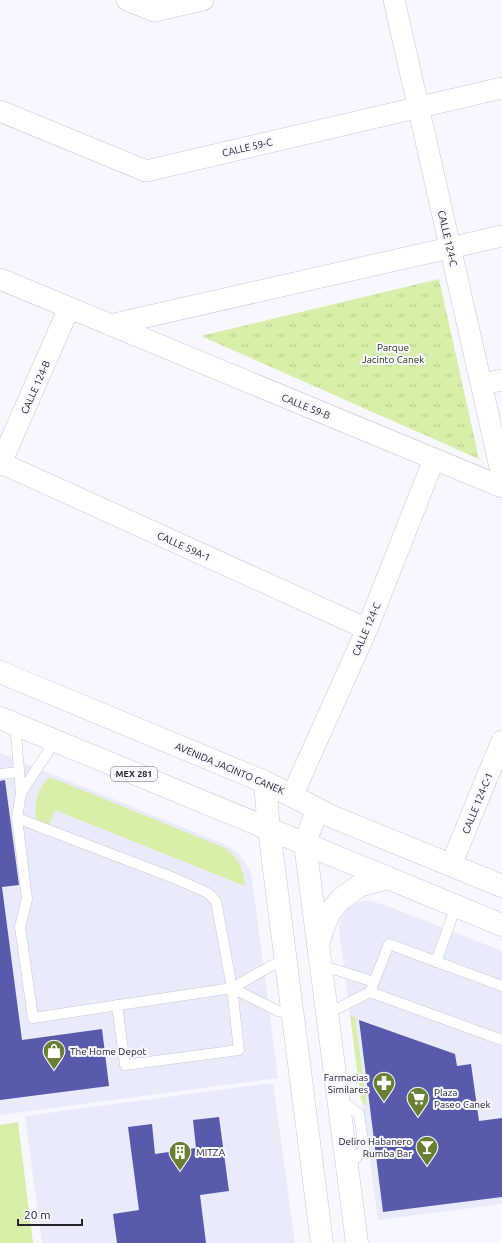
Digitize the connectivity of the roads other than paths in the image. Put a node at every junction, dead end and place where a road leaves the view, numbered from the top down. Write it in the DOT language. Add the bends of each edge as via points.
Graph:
graph roads {
  1 [pos="127,0"];
  2 [pos="203,0"];
  3 [pos="394,0"];
  4 [pos="502,88"];
  5 [pos="418,108"];
  6 [pos="0,111"];
  7 [pos="502,236"];
  8 [pos="450,248"];
  9 [pos="0,279"];
  10 [pos="69,308"];
  11 [pos="110,325"];
  12 [pos="502,380"];
  13 [pos="481,384"];
  14 [pos="434,459"];
  15 [pos="0,464"];
  16 [pos="502,476"];
  17 [pos="502,487"];
  18 [pos="367,629"];
  19 [pos="0,672"];
  20 [pos="8,721"];
  21 [pos="55,741"];
  22 [pos="502,741"];
  23 [pos="18,772"];
  24 [pos="0,774"];
  25 [pos="265,782"];
  26 [pos="21,793"];
  27 [pos="292,796"];
  28 [pos="317,809"];
  29 [pos="17,818"];
  30 [pos="269,830"];
  31 [pos="305,844"];
  32 [pos="451,865"];
  33 [pos="388,878"];
  34 [pos="502,886"];
  35 [pos="456,906"];
  36 [pos="502,925"];
  37 [pos="319,955"];
  38 [pos="285,959"];
  39 [pos="436,962"];
  40 [pos="502,986"];
  41 [pos="372,987"];
  42 [pos="232,988"];
  43 [pos="117,1005"];
  44 [pos="327,1014"];
  45 [pos="292,1015"];
  46 [pos="502,1040"];
  47 [pos="322,1243"];
  48 [pos="357,1243"];
  1 -- 2 [label="street" via="154,11"];
  3 -- 5 [label="street, CALLE 124-C"];
  4 -- 5 [label="street, CALLE 59-C"];
  5 -- 6 [label="street, CALLE 59-C" via="146,171"];
  5 -- 8 [label="street, CALLE 124-C"];
  7 -- 8 [label="street"];
  8 -- 11 [label="street"];
  8 -- 13 [label="street, CALLE 124-C"];
  9 -- 10 [label="street, CALLE 59-B"];
  10 -- 11 [label="street, CALLE 59-B"];
  10 -- 15 [label="street, CALLE 124-B"];
  11 -- 14 [label="street, CALLE 59-B"];
  12 -- 13 [label="street"];
  13 -- 16 [label="street, CALLE 124-C"];
  14 -- 17 [label="street, CALLE 59-B"];
  14 -- 18 [label="street, CALLE 124-C"];
  15 -- 18 [label="street, CALLE 59A-1"];
  18 -- 27 [label="street, CALLE 124-C"];
  19 -- 25 [label="main road, AVENIDA JACINTO CANEK"];
  20 -- 21 [label="main road, MEX 281"];
  20 -- 23 [label="lane"];
  21 -- 26 [label="lane"];
  21 -- 30 [label="main road, MEX 281"];
  22 -- 32 [label="street, CALLE 124-C-1"];
  23 -- 24 [label="lane"];
  23 -- 26 [label="lane"];
  25 -- 27 [label="main road, AVENIDA JACINTO CANEK"];
  25 -- 30 [label="main road"];
  26 -- 29 [label="lane"];
  27 -- 28 [label="main road, AVENIDA JACINTO CANEK"];
  28 -- 31 [label="main road"];
  28 -- 32 [label="main road, AVENIDA JACINTO CANEK"];
  29 -- 42 [label="lane" via="208,893 216,901"];
  29 -- 43 [label="lane" via="27,899 20,927 33,1018"];
  30 -- 31 [label="main road, MEX 281"];
  30 -- 38 [label="main road"];
  31 -- 33 [label="main road, MEX 281"];
  31 -- 37 [label="main road"];
  32 -- 34 [label="main road, AVENIDA JACINTO CANEK"];
  33 -- 35 [label="main road, MEX 281"];
  33 -- 37 [label="main road" via="359,886 341,899 330,912 322,928"];
  35 -- 36 [label="main road, MEX 281"];
  35 -- 39 [label="lane"];
  37 -- 41 [label="lane"];
  37 -- 44 [label="main road"];
  38 -- 42 [label="lane"];
  38 -- 45 [label="main road"];
  39 -- 40 [label="lane"];
  39 -- 41 [label="lane" via="389,944"];
  41 -- 44 [label="lane"];
  41 -- 46 [label="lane"];
  42 -- 43 [label="lane"];
  42 -- 43 [label="lane" via="239,1050 125,1065"];
  42 -- 45 [label="lane" via="278,1011"];
  44 -- 48 [label="main road"];
  45 -- 47 [label="main road"];
}
